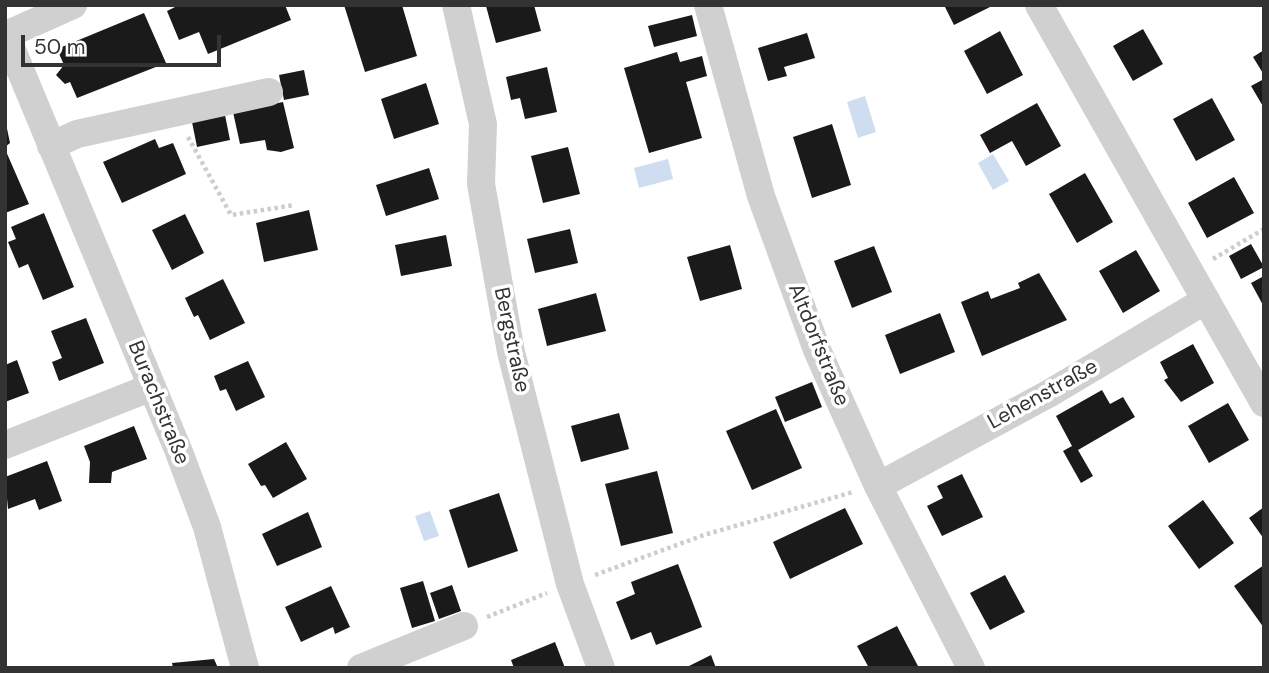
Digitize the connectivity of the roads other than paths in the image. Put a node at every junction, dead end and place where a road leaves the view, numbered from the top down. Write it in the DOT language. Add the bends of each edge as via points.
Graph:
graph roads {
  1 [pos="73,5"];
  2 [pos="456,5"];
  3 [pos="708,5"];
  4 [pos="1039,5"];
  5 [pos="6,34"];
  6 [pos="269,92"];
  7 [pos="51,146"];
  8 [pos="1206,300"];
  9 [pos="152,387"];
  10 [pos="1264,403"];
  11 [pos="5,445"];
  12 [pos="878,486"];
  13 [pos="464,626"];
  14 [pos="245,668"];
  15 [pos="361,668"];
  16 [pos="601,668"];
  17 [pos="971,668"];
  1 -- 5 [label="street"];
  2 -- 16 [label="street, Bergstraße" via="484,124 481,184 511,352 570,584"];
  3 -- 12 [label="street, Altdorfstraße" via="761,196 817,350"];
  4 -- 8 [label="street"];
  5 -- 7 [label="street, Burachstraße"];
  6 -- 7 [label="street" via="77,134"];
  7 -- 9 [label="street, Burachstraße"];
  8 -- 10 [label="street"];
  8 -- 12 [label="street, Lehenstraße" via="1050,393"];
  9 -- 11 [label="street"];
  9 -- 14 [label="street, Burachstraße" via="207,527"];
  12 -- 17 [label="street, Altdorfstraße"];
  13 -- 15 [label="street"];
}
